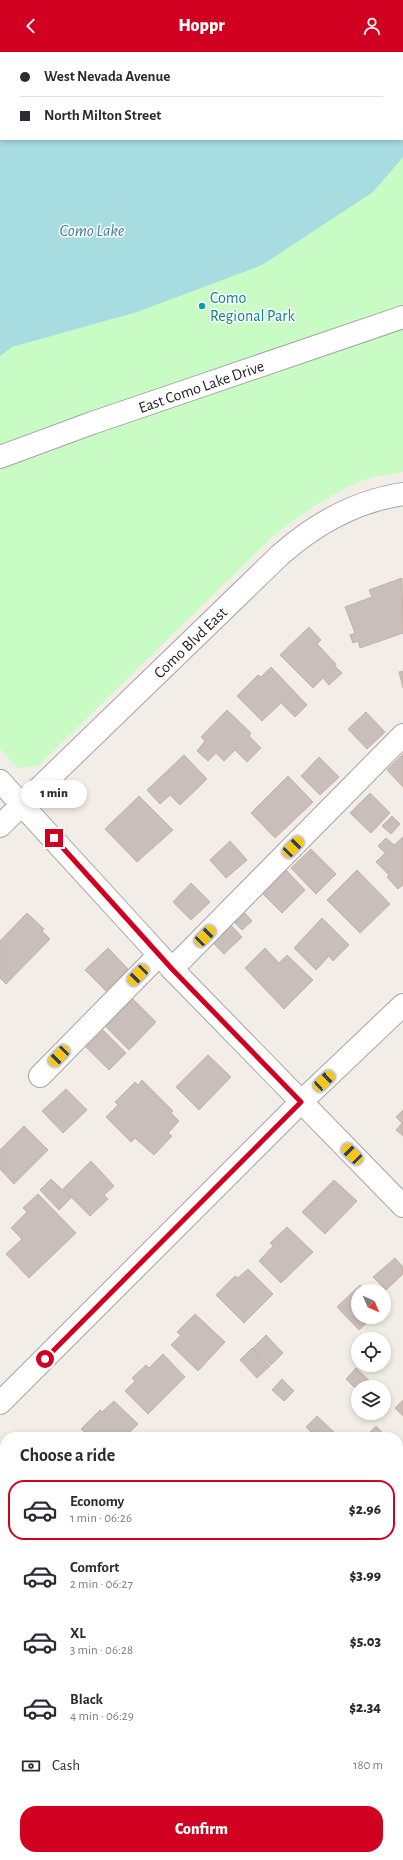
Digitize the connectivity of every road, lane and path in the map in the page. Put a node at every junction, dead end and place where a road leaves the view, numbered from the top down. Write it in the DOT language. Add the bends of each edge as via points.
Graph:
graph roads {
  1 [pos="403,317"];
  2 [pos="0,457"];
  3 [pos="403,494"];
  4 [pos="403,736"];
  5 [pos="0,781"];
  6 [pos="23,803"];
  7 [pos="0,826"];
  8 [pos="165,962"];
  9 [pos="403,1005"];
  10 [pos="40,1076"];
  11 [pos="301,1102"];
  12 [pos="403,1206"];
  13 [pos="0,1403"];
  1 -- 2 [label="street, East Como Lake Drive"];
  3 -- 6 [label="street, Como Blvd East" via="368,502 302,535"];
  4 -- 8 [label="street"];
  5 -- 6 [label="street"];
  6 -- 7 [label="street, Como Blvd East"];
  6 -- 8 [label="street"];
  8 -- 10 [label="street"];
  8 -- 11 [label="street"];
  9 -- 11 [label="street"];
  11 -- 12 [label="street"];
  11 -- 13 [label="street"];
}
